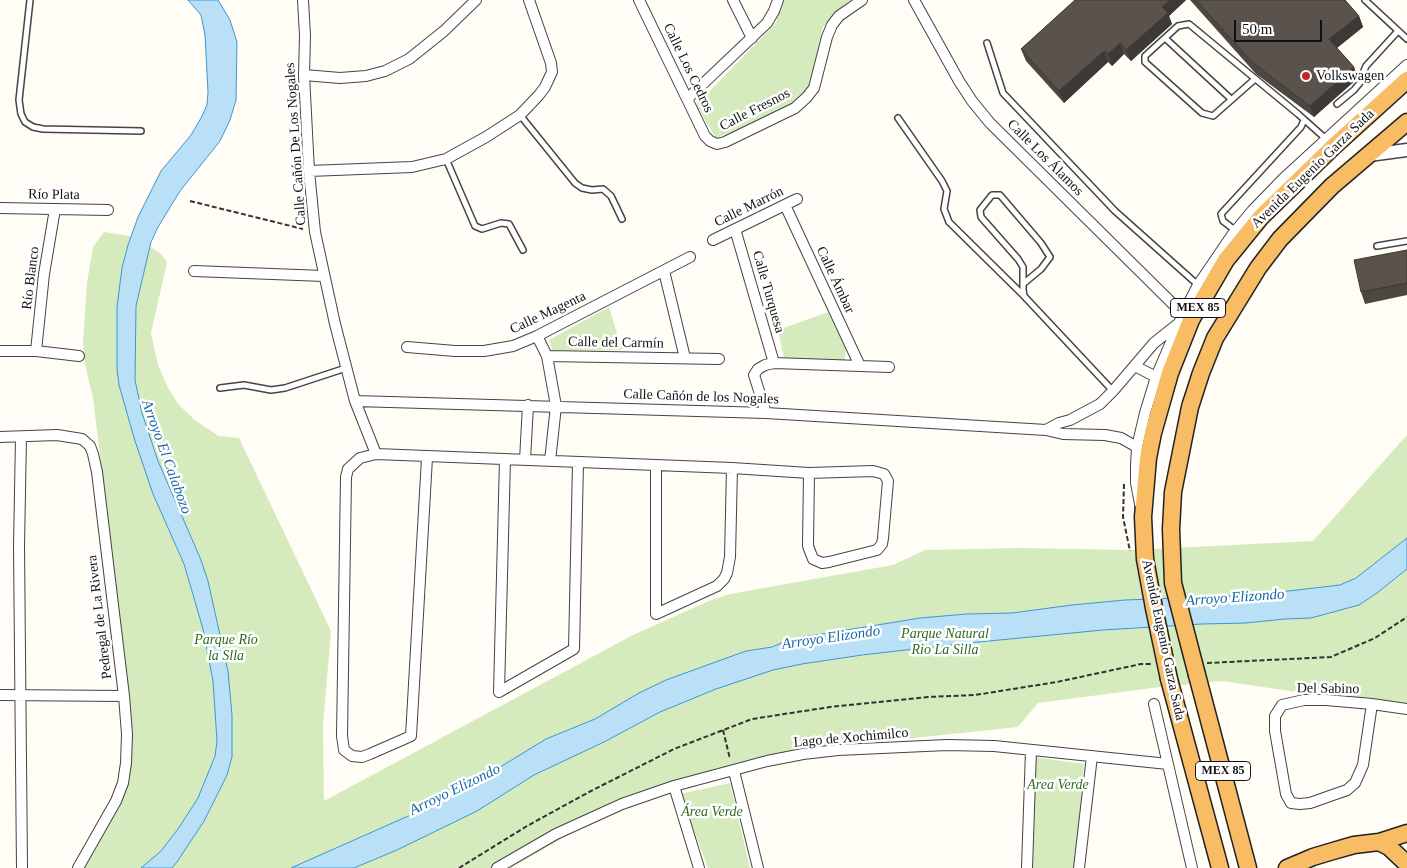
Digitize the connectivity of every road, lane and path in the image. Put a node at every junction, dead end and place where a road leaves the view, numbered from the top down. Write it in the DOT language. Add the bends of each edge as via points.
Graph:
graph roads {
  1 [pos="30,0"];
  2 [pos="303,0"];
  3 [pos="476,0"];
  4 [pos="529,0"];
  5 [pos="639,0"];
  6 [pos="733,0"];
  7 [pos="778,0"];
  8 [pos="862,0"];
  9 [pos="914,0"];
  10 [pos="1365,0"];
  11 [pos="1398,31"];
  12 [pos="752,38"];
  13 [pos="1165,38"];
  14 [pos="1407,39"];
  15 [pos="987,43"];
  16 [pos="1407,65"];
  17 [pos="304,75"];
  18 [pos="1255,79"];
  19 [pos="1407,80"];
  20 [pos="687,99"];
  21 [pos="1231,99"];
  22 [pos="1337,104"];
  23 [pos="520,115"];
  24 [pos="898,118"];
  25 [pos="1304,120"];
  26 [pos="1407,122"];
  27 [pos="141,131"];
  28 [pos="1326,139"];
  29 [pos="717,144"];
  30 [pos="1407,150"];
  31 [pos="1369,156"];
  32 [pos="446,159"];
  33 [pos="309,171"];
  34 [pos="797,200"];
  35 [pos="190,201"];
  36 [pos="785,205"];
  37 [pos="0,208"];
  38 [pos="55,209"];
  39 [pos="108,210"];
  40 [pos="622,219"];
  41 [pos="735,229"];
  42 [pos="1236,231"];
  43 [pos="316,232"];
  44 [pos="713,240"];
  45 [pos="1407,241"];
  46 [pos="1377,246"];
  47 [pos="522,250"];
  48 [pos="690,257"];
  49 [pos="194,271"];
  50 [pos="664,271"];
  51 [pos="324,276"];
  52 [pos="1023,284"];
  53 [pos="1198,285"];
  54 [pos="1024,296"];
  55 [pos="1181,318"];
  56 [pos="537,336"];
  57 [pos="407,347"];
  58 [pos="0,351"];
  59 [pos="36,351"];
  60 [pos="79,356"];
  61 [pos="547,356"];
  62 [pos="685,358"];
  63 [pos="719,359"];
  64 [pos="774,363"];
  65 [pos="860,366"];
  66 [pos="1135,366"];
  67 [pos="889,367"];
  68 [pos="346,368"];
  69 [pos="1156,377"];
  70 [pos="220,388"];
  71 [pos="1113,391"];
  72 [pos="355,401"];
  73 [pos="528,405"];
  74 [pos="556,406"];
  75 [pos="766,413"];
  76 [pos="1046,430"];
  77 [pos="0,437"];
  78 [pos="21,437"];
  79 [pos="1138,447"];
  80 [pos="376,454"];
  81 [pos="427,458"];
  82 [pos="505,458"];
  83 [pos="525,460"];
  84 [pos="550,461"];
  85 [pos="578,463"];
  86 [pos="656,465"];
  87 [pos="732,468"];
  88 [pos="809,473"];
  89 [pos="1143,516"];
  90 [pos="1407,617"];
  91 [pos="1217,663"];
  92 [pos="1141,664"];
  93 [pos="0,695"];
  94 [pos="21,696"];
  95 [pos="124,696"];
  96 [pos="1154,704"];
  97 [pos="1372,704"];
  98 [pos="1407,709"];
  99 [pos="723,730"];
  100 [pos="1031,750"];
  101 [pos="1092,756"];
  102 [pos="1168,764"];
  103 [pos="734,771"];
  104 [pos="674,786"];
  105 [pos="1407,833"];
  106 [pos="1379,842"];
  107 [pos="1407,864"];
  108 [pos="22,868"];
  109 [pos="78,868"];
  110 [pos="459,868"];
  111 [pos="497,868"];
  112 [pos="699,868"];
  113 [pos="758,868"];
  114 [pos="1027,868"];
  115 [pos="1079,868"];
  116 [pos="1192,868"];
  117 [pos="1220,868"];
  118 [pos="1248,868"];
  119 [pos="1288,868"];
  120 [pos="1402,868"];
  1 -- 27 [label="lane" via="19,100 25,122 44,129"];
  2 -- 17 [label="street, Calle Cañón De Los Nogales"];
  3 -- 17 [label="street" via="409,59 385,71 340,78"];
  4 -- 23 [label="street" via="552,72 542,91"];
  5 -- 20 [label="street, Calle Los Cedros"];
  6 -- 12 [label="street"];
  7 -- 12 [label="street" via="767,23"];
  8 -- 29 [label="street, Calle Fresnos" via="839,16 832,26 814,88 807,98 795,108"];
  9 -- 55 [label="street, Calle Los Álamos" via="959,81 990,123"];
  10 -- 11 [label="lane"];
  11 -- 14 [label="lane"];
  11 -- 22 [label="lane" via="1366,66 1363,79"];
  12 -- 20 [label="street"];
  13 -- 18 [label="lane" via="1178,26 1189,24"];
  13 -- 21 [label="lane"];
  13 -- 21 [label="lane" via="1145,56 1145,62 1202,113 1213,116"];
  15 -- 53 [label="lane" via="1003,93 1116,211"];
  16 -- 28 [label="street"];
  17 -- 33 [label="street, Calle Cañón De Los Nogales"];
  18 -- 21 [label="lane"];
  18 -- 25 [label="lane"];
  19 -- 89 [label="highway, Avenida Eugenio Garza Sada / MEX 85" via="1261,217 1226,260 1206,293 1181,343 1162,399 1148,458"];
  20 -- 29 [label="street, Calle Los Cedros" via="705,136"];
  23 -- 32 [label="street"];
  23 -- 40 [label="lane" via="575,183 582,188 603,189 611,196"];
  24 -- 54 [label="lane" via="942,180 947,191 944,209 949,222"];
  25 -- 28 [label="lane"];
  25 -- 42 [label="lane" via="1221,214 1223,221"];
  26 -- 31 [label="highway, Avenida Eugenio Garza Sada / MEX 85"];
  28 -- 42 [label="street" via="1283,179"];
  30 -- 31 [label="street"];
  31 -- 118 [label="highway, Avenida Eugenio Garza Sada / MEX 85, bridge" via="1300,217 1249,281 1216,338 1201,373 1190,407 1174,492 1171,529 1173,583"];
  32 -- 33 [label="street" via="412,167"];
  32 -- 47 [label="lane" via="476,226 482,230 500,223 509,224"];
  33 -- 43 [label="street, Calle Cañón De Los Nogales"];
  34 -- 36 [label="street, Calle Marrón"];
  35 -- 43 [label="path"];
  36 -- 41 [label="street, Calle Marrón"];
  36 -- 65 [label="street, Calle Ámbar"];
  37 -- 38 [label="street, Río Plata"];
  38 -- 39 [label="street, Río Plata"];
  38 -- 59 [label="street, Río Blanco"];
  41 -- 44 [label="street, Calle Marrón"];
  41 -- 64 [label="street, Calle Turquesa"];
  42 -- 53 [label="street"];
  43 -- 51 [label="street, Calle Cañón De Los Nogales"];
  45 -- 46 [label="lane"];
  48 -- 50 [label="street, Calle Magenta"];
  49 -- 51 [label="street"];
  50 -- 56 [label="street, Calle Magenta"];
  50 -- 62 [label="street"];
  51 -- 68 [label="street, Calle Cañón De Los Nogales"];
  52 -- 52 [label="lane" via="1023,267 1018,259 981,217 980,210 992,195 1000,195 1050,257 1042,269"];
  52 -- 54 [label="lane"];
  53 -- 55 [label="street"];
  54 -- 71 [label="lane"];
  55 -- 66 [label="street, Calle Cañón de los Nogales"];
  55 -- 69 [label="street"];
  56 -- 57 [label="street, Calle Magenta" via="513,346 484,351"];
  56 -- 61 [label="street"];
  58 -- 59 [label="street"];
  59 -- 60 [label="street"];
  61 -- 62 [label="street, Calle del Carmín"];
  61 -- 74 [label="street"];
  62 -- 63 [label="street, Calle del Carmín"];
  64 -- 65 [label="street"];
  64 -- 75 [label="street" via="761,367 754,374"];
  65 -- 67 [label="street"];
  66 -- 69 [label="street"];
  66 -- 71 [label="street, Calle Cañón de los Nogales"];
  68 -- 70 [label="lane" via="285,388 271,390 244,385"];
  68 -- 72 [label="street, Calle Cañón De Los Nogales"];
  69 -- 79 [label="street"];
  71 -- 76 [label="street, Calle Cañón de los Nogales" via="1087,412"];
  72 -- 73 [label="street, Calle Cañón de los Nogales"];
  72 -- 80 [label="street, Calle Cañón De Los Nogales"];
  73 -- 74 [label="street, Calle Cañón de los Nogales"];
  73 -- 83 [label="street"];
  74 -- 75 [label="street, Calle Cañón de los Nogales"];
  74 -- 84 [label="street"];
  75 -- 76 [label="street, Calle Cañón de los Nogales"];
  76 -- 79 [label="street, Calle Cañón de los Nogales" via="1063,434 1105,435 1121,438"];
  77 -- 78 [label="street, Pedregal de La Rivera"];
  78 -- 94 [label="street"];
  78 -- 95 [label="street, Pedregal de La Rivera" via="57,435 82,439 90,446 97,472"];
  79 -- 89 [label="street" via="1136,483"];
  80 -- 81 [label="street"];
  80 -- 81 [label="street" via="354,462 346,477 342,736 344,750 356,757 411,736"];
  81 -- 82 [label="street"];
  82 -- 83 [label="street"];
  82 -- 85 [label="street" via="498,692 574,649"];
  83 -- 84 [label="street"];
  84 -- 85 [label="street"];
  85 -- 86 [label="street"];
  86 -- 87 [label="street"];
  86 -- 87 [label="street" via="656,614 716,586 724,579 730,557"];
  87 -- 88 [label="street"];
  88 -- 88 [label="street" via="808,546 813,559 822,563 877,550 882,544 884,530 888,485 884,474 873,471"];
  89 -- 117 [label="highway, Avenida Eugenio Garza Sada / MEX 85, bridge" via="1145,559 1169,679"];
  90 -- 91 [label="path" via="1375,638 1331,657"];
  92 -- 99 [label="path" via="1057,682 975,694 840,706 752,719"];
  93 -- 94 [label="street"];
  94 -- 95 [label="street"];
  94 -- 108 [label="street"];
  95 -- 109 [label="street, Pedregal de La Rivera" via="127,734 122,783 112,809"];
  96 -- 102 [label="street"];
  97 -- 97 [label="street, Del Sabino" via="1304,700 1282,705 1277,710 1274,722 1286,794 1291,803 1304,804 1347,790 1355,783 1363,766"];
  97 -- 98 [label="street, Del Sabino"];
  99 -- 103 [label="path"];
  99 -- 110 [label="path" via="589,792"];
  100 -- 101 [label="street, Lago de Xochimilco"];
  100 -- 103 [label="street, Lago de Xochimilco" via="947,745 838,750 786,757"];
  100 -- 114 [label="street"];
  101 -- 102 [label="street, Lago de Xochimilco"];
  101 -- 115 [label="street"];
  102 -- 116 [label="street"];
  103 -- 104 [label="street, Lago de Xochimilco"];
  103 -- 113 [label="street"];
  104 -- 111 [label="street, Lago de Xochimilco" via="592,817"];
  104 -- 112 [label="street"];
  105 -- 106 [label="highway"];
  106 -- 107 [label="highway"];
  106 -- 119 [label="highway" via="1333,850"];
  107 -- 120 [label="lane"];
}
